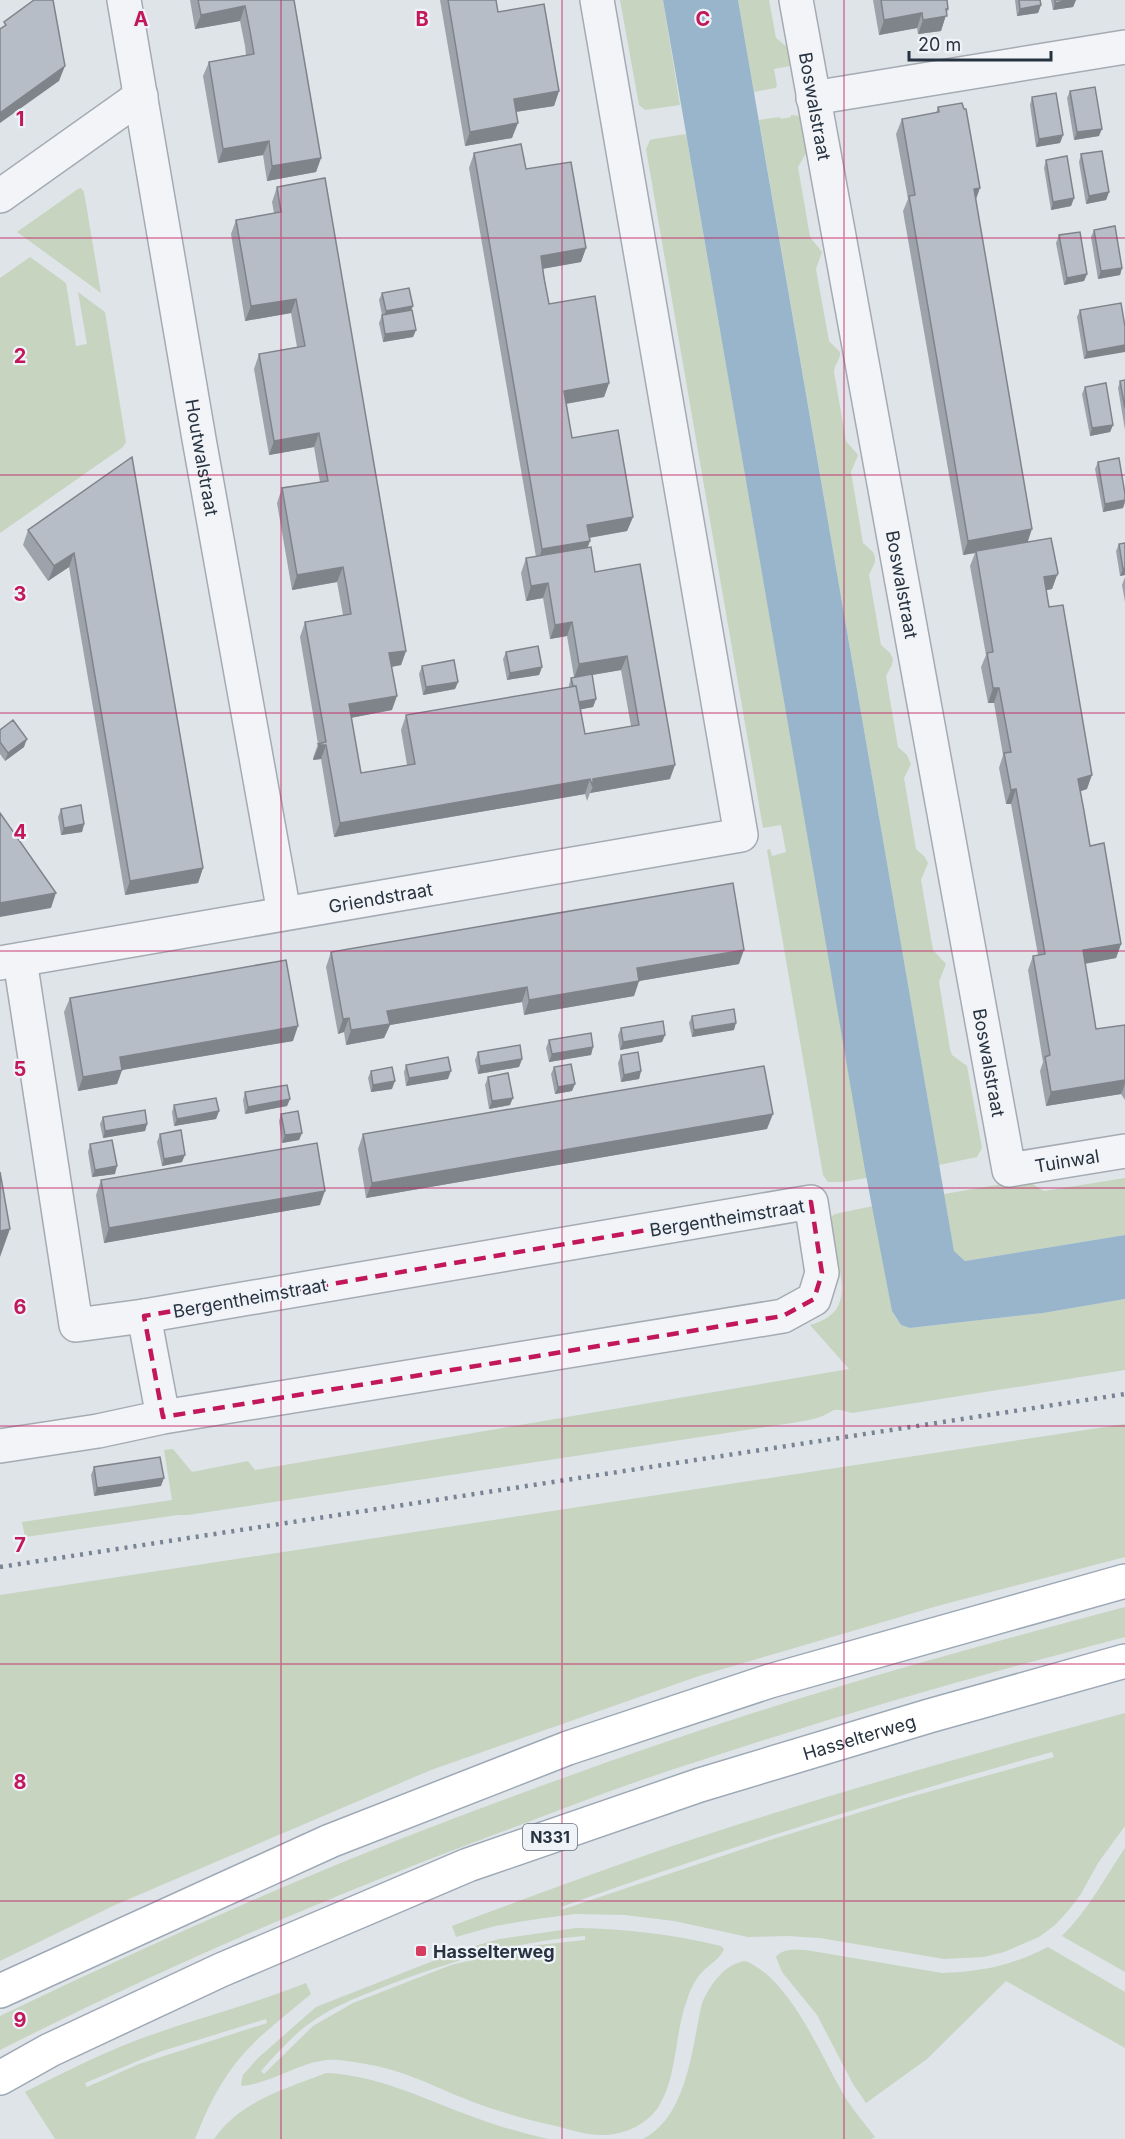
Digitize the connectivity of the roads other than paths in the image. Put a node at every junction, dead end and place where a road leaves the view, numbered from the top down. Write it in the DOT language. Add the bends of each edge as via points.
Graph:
graph roads {
  1 [pos="124,0"];
  2 [pos="597,0"];
  3 [pos="796,0"];
  4 [pos="1125,47"];
  5 [pos="141,96"];
  6 [pos="813,98"];
  7 [pos="0,196"];
  8 [pos="284,913"];
  9 [pos="10,962"];
  10 [pos="1125,1150"];
  11 [pos="1009,1170"];
  12 [pos="144,1316"];
  13 [pos="76,1325"];
  14 [pos="163,1417"];
  15 [pos="0,1446"];
  16 [pos="1125,1581"];
  17 [pos="1125,1661"];
  18 [pos="0,1990"];
  19 [pos="0,2078"];
  1 -- 5 [label="street, Houtwalstraat"];
  2 -- 8 [label="street, Griendstraat" via="741,835"];
  3 -- 6 [label="street, Boswalstraat"];
  4 -- 6 [label="street"];
  5 -- 7 [label="street"];
  5 -- 8 [label="street, Houtwalstraat"];
  6 -- 11 [label="street, Boswalstraat"];
  8 -- 9 [label="street, Griendstraat"];
  9 -- 13 [label="street, Griendstraat"];
  10 -- 11 [label="street, Tuinwal"];
  12 -- 13 [label="street, Bergentheimstraat"];
  12 -- 14 [label="street"];
  12 -- 14 [label="street, Bergentheimstraat" via="812,1202 822,1273 814,1299 783,1316"];
  14 -- 15 [label="street, Bergentheimstraat"];
  16 -- 18 [label="main road" via="770,1681 568,1748 330,1841"];
  17 -- 19 [label="main road, Hasselterweg / N331" via="700,1785 468,1865 221,1970"];
}
